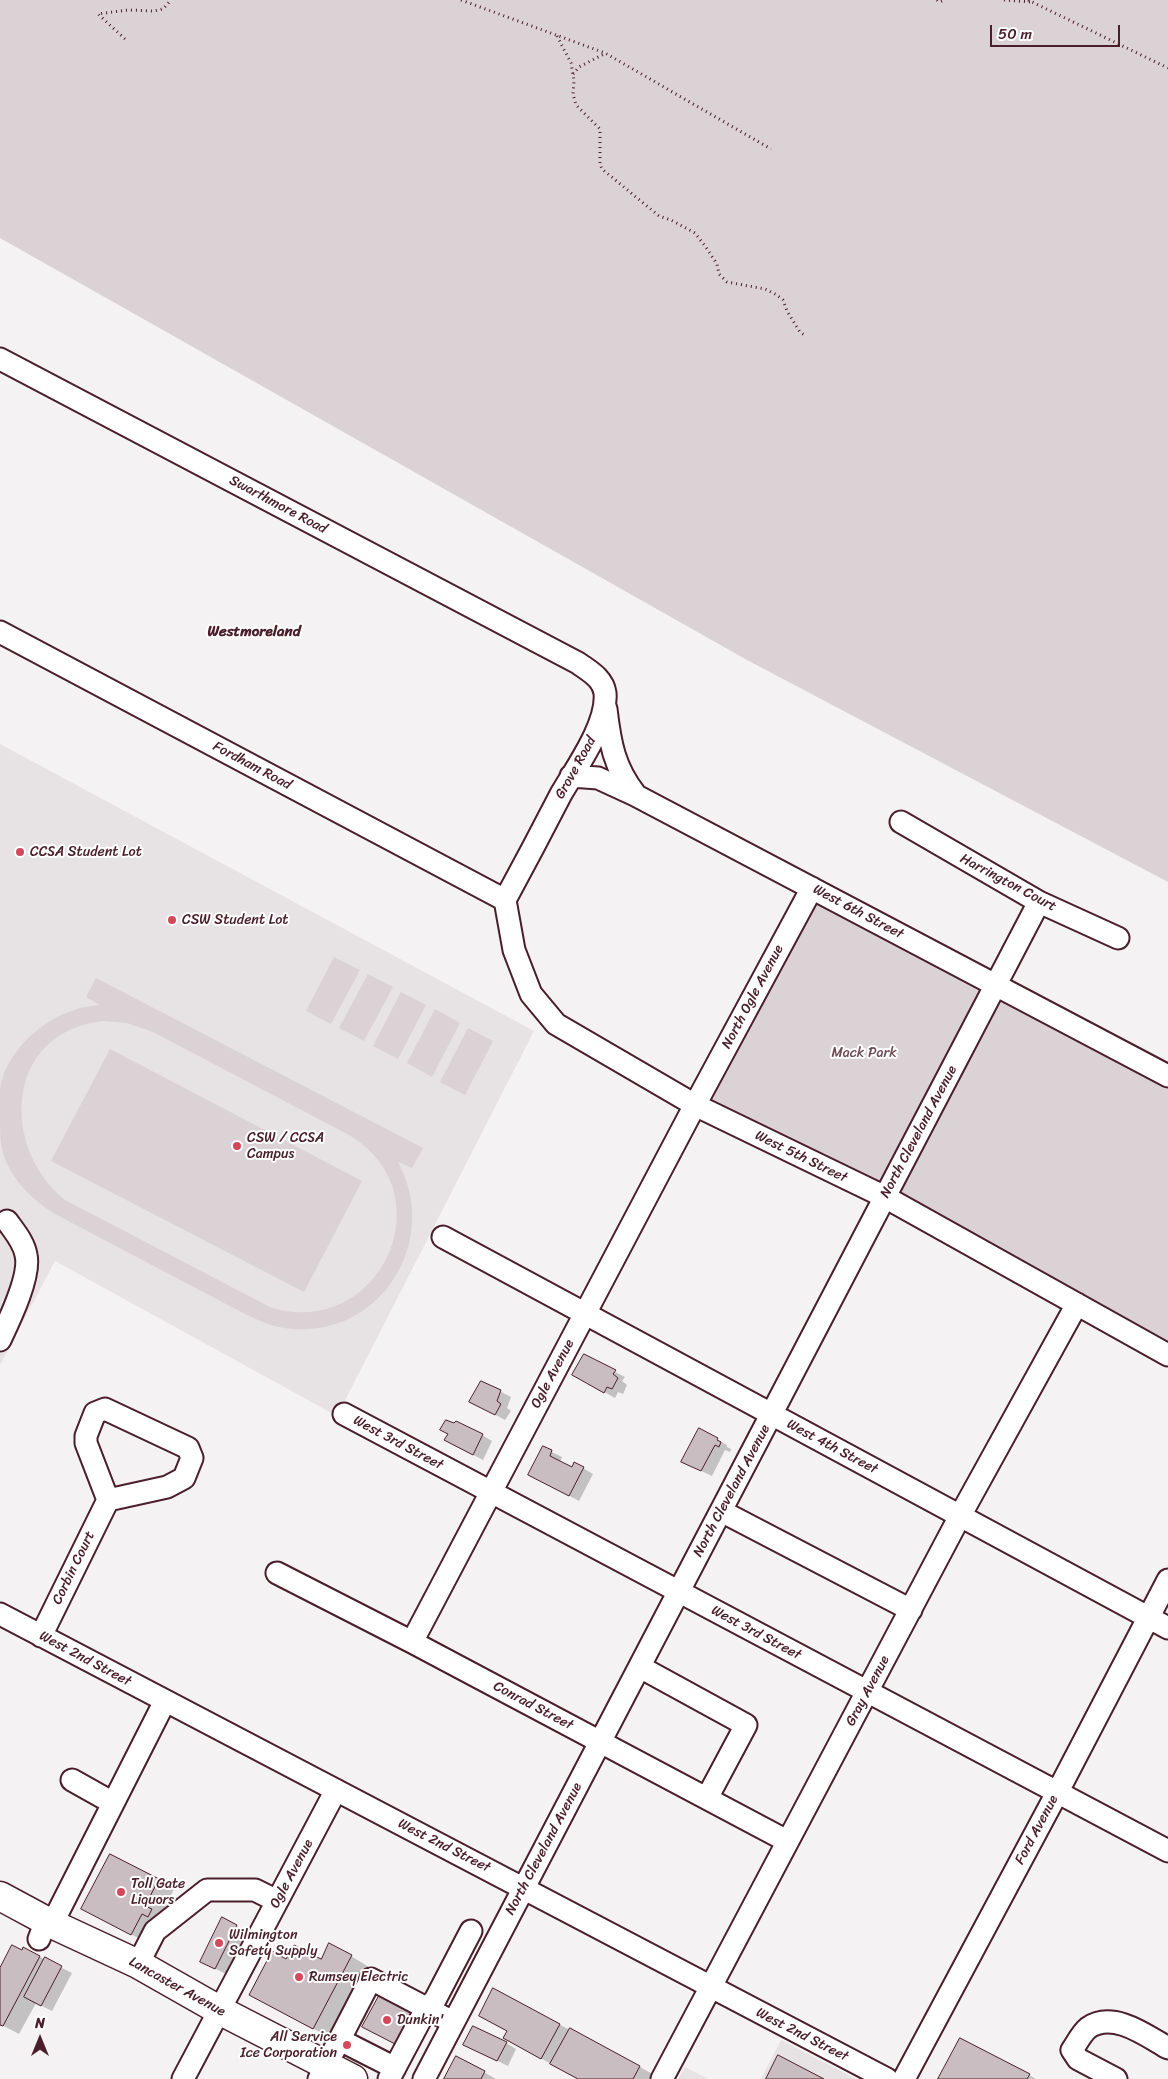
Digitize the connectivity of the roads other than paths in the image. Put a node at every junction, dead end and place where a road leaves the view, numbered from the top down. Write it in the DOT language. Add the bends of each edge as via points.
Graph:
graph roads {
  1 [pos="0,359"];
  2 [pos="0,632"];
  3 [pos="605,704"];
  4 [pos="571,776"];
  5 [pos="635,794"];
  6 [pos="901,822"];
  7 [pos="812,888"];
  8 [pos="505,900"];
  9 [pos="1039,902"];
  10 [pos="1118,938"];
  11 [pos="996,985"];
  12 [pos="1168,1076"];
  13 [pos="695,1106"];
  14 [pos="885,1197"];
  15 [pos="7,1220"];
  16 [pos="443,1237"];
  17 [pos="1077,1304"];
  18 [pos="585,1313"];
  19 [pos="0,1340"];
  20 [pos="1168,1355"];
  21 [pos="344,1414"];
  22 [pos="771,1415"];
  23 [pos="491,1492"];
  24 [pos="108,1500"];
  25 [pos="721,1511"];
  26 [pos="960,1516"];
  27 [pos="277,1574"];
  28 [pos="1168,1580"];
  29 [pos="679,1592"];
  30 [pos="911,1610"];
  31 [pos="0,1614"];
  32 [pos="1148,1618"];
  33 [pos="1168,1628"];
  34 [pos="41,1636"];
  35 [pos="412,1642"];
  36 [pos="640,1667"];
  37 [pos="868,1692"];
  38 [pos="165,1701"];
  39 [pos="601,1742"];
  40 [pos="72,1780"];
  41 [pos="336,1790"];
  42 [pos="1057,1793"];
  43 [pos="706,1798"];
  44 [pos="113,1803"];
  45 [pos="787,1841"];
  46 [pos="1168,1852"];
  47 [pos="523,1887"];
  48 [pos="277,1901"];
  49 [pos="2,1903"];
  50 [pos="46,1928"];
  51 [pos="471,1931"];
  52 [pos="138,1964"];
  53 [pos="710,1987"];
  54 [pos="426,2009"];
  55 [pos="219,2010"];
  56 [pos="454,2022"];
  57 [pos="340,2040"];
  58 [pos="1168,2048"];
  59 [pos="323,2072"];
  60 [pos="392,2073"];
  61 [pos="183,2079"];
  62 [pos="353,2079"];
  63 [pos="424,2079"];
  64 [pos="662,2079"];
  65 [pos="887,2079"];
  66 [pos="904,2079"];
  67 [pos="1116,2079"];
  1 -- 3 [label="street, Swarthmore Road" via="578,662 598,677 605,692"];
  2 -- 8 [label="street, Fordham Road"];
  3 -- 4 [label="street, Grove Road" via="592,743"];
  3 -- 5 [label="street, West 6th Street" via="614,757 623,779"];
  4 -- 5 [label="street" via="598,778"];
  4 -- 8 [label="street, Grove Road"];
  5 -- 7 [label="street, West 6th Street"];
  6 -- 9 [label="street, Harrington Court"];
  7 -- 11 [label="street, West 6th Street"];
  7 -- 13 [label="street, North Ogle Avenue"];
  8 -- 13 [label="street, West 5th Street" via="514,950 531,994 556,1024"];
  9 -- 10 [label="street, Harrington Court"];
  9 -- 11 [label="street, North Cleveland Avenue"];
  11 -- 12 [label="street, West 6th Street"];
  11 -- 14 [label="street, North Cleveland Avenue"];
  13 -- 14 [label="street, West 5th Street"];
  13 -- 18 [label="street, Ogle Avenue"];
  14 -- 17 [label="street, West 5th Street"];
  14 -- 22 [label="street, North Cleveland Avenue"];
  15 -- 19 [label="street" via="27,1256 23,1282"];
  16 -- 18 [label="street, West 4th Street"];
  17 -- 20 [label="street, West 5th Street"];
  17 -- 26 [label="street, Gray Avenue"];
  18 -- 22 [label="street, West 4th Street"];
  18 -- 23 [label="street, Ogle Avenue"];
  21 -- 23 [label="street, West 3rd Street"];
  22 -- 25 [label="street, North Cleveland Avenue"];
  22 -- 26 [label="street, West 4th Street"];
  23 -- 29 [label="street, West 3rd Street"];
  23 -- 35 [label="street, Ogle Avenue"];
  24 -- 24 [label="street" via="86,1443 95,1413 105,1409 188,1448 192,1458 184,1478 167,1487"];
  24 -- 34 [label="street, Corbin Court"];
  25 -- 29 [label="street, North Cleveland Avenue"];
  25 -- 30 [label="street"];
  26 -- 30 [label="street, Gray Avenue"];
  26 -- 32 [label="street, West 4th Street"];
  27 -- 35 [label="street, Conrad Street"];
  28 -- 32 [label="street, Ford Avenue"];
  29 -- 36 [label="street, North Cleveland Avenue"];
  29 -- 37 [label="street, West 3rd Street"];
  30 -- 37 [label="street, Gray Avenue"];
  31 -- 34 [label="street, West 2nd Street"];
  32 -- 33 [label="street, West 4th Street"];
  32 -- 42 [label="street, Ford Avenue"];
  34 -- 38 [label="street, West 2nd Street"];
  35 -- 39 [label="street, Conrad Street"];
  36 -- 39 [label="street, North Cleveland Avenue"];
  36 -- 43 [label="street" via="746,1725"];
  37 -- 42 [label="street, West 3rd Street"];
  37 -- 45 [label="street, Gray Avenue"];
  38 -- 41 [label="street, West 2nd Street"];
  38 -- 44 [label="street"];
  39 -- 43 [label="street, Conrad Street"];
  39 -- 47 [label="street, North Cleveland Avenue"];
  40 -- 44 [label="street"];
  41 -- 47 [label="street, West 2nd Street"];
  41 -- 48 [label="street, Ogle Avenue"];
  42 -- 46 [label="street, West 3rd Street"];
  42 -- 66 [label="street, Ford Avenue"];
  43 -- 45 [label="street, Conrad Street"];
  44 -- 50 [label="street"];
  45 -- 53 [label="street, Gray Avenue"];
  47 -- 53 [label="street, West 2nd Street"];
  47 -- 56 [label="street, North Cleveland Avenue"];
  48 -- 52 [label="street" via="254,1890 207,1890 155,1931"];
  48 -- 55 [label="street, Ogle Avenue"];
  49 -- 50 [label="main road, Lancaster Avenue"];
  50 -- 52 [label="main road, Lancaster Avenue"];
  51 -- 54 [label="street" via="435,2000"];
  52 -- 55 [label="main road, Lancaster Avenue"];
  53 -- 64 [label="street, Gray Avenue"];
  53 -- 65 [label="street, West 2nd Street"];
  54 -- 56 [label="street"];
  54 -- 57 [label="street" via="371,1979"];
  54 -- 60 [label="street"];
  55 -- 59 [label="main road, Lancaster Avenue"];
  55 -- 61 [label="street, Ogle Avenue"];
  56 -- 63 [label="street, North Cleveland Avenue"];
  57 -- 59 [label="street"];
  57 -- 60 [label="street"];
  58 -- 67 [label="street" via="1129,2026 1101,2022 1089,2028 1072,2050 1078,2059"];
  59 -- 62 [label="main road, Lancaster Avenue"];
}
